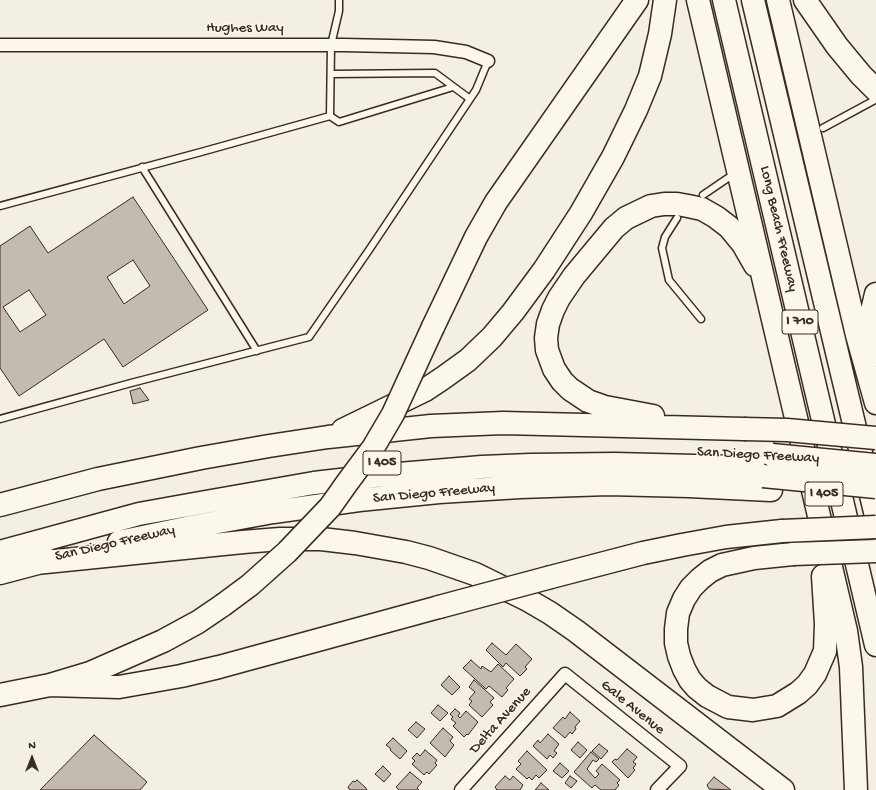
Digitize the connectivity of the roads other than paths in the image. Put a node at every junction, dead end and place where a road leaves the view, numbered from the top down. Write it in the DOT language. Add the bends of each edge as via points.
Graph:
graph roads {
  1 [pos="339,0"];
  2 [pos="637,0"];
  3 [pos="665,0"];
  4 [pos="698,0"];
  5 [pos="724,0"];
  6 [pos="753,0"];
  7 [pos="778,0"];
  8 [pos="806,0"];
  9 [pos="0,45"];
  10 [pos="331,45"];
  11 [pos="488,61"];
  12 [pos="330,74"];
  13 [pos="453,86"];
  14 [pos="876,90"];
  15 [pos="470,99"];
  16 [pos="876,100"];
  17 [pos="330,116"];
  18 [pos="823,128"];
  19 [pos="142,167"];
  20 [pos="728,178"];
  21 [pos="703,195"];
  22 [pos="0,206"];
  23 [pos="677,218"];
  24 [pos="764,279"];
  25 [pos="876,294"];
  26 [pos="701,319"];
  27 [pos="257,350"];
  28 [pos="876,370"];
  29 [pos="876,403"];
  30 [pos="0,419"];
  31 [pos="744,429"];
  32 [pos="328,437"];
  33 [pos="876,438"];
  34 [pos="876,465"];
  35 [pos="770,472"];
  36 [pos="876,478"];
  37 [pos="876,487"];
  38 [pos="876,500"];
  39 [pos="0,505"];
  40 [pos="820,515"];
  41 [pos="876,516"];
  42 [pos="876,527"];
  43 [pos="0,538"];
  44 [pos="876,551"];
  45 [pos="0,552"];
  46 [pos="0,560"];
  47 [pos="36,563"];
  48 [pos="0,573"];
  49 [pos="876,645"];
  50 [pos="565,674"];
  51 [pos="50,685"];
  52 [pos="0,695"];
  53 [pos="461,790"];
  54 [pos="657,790"];
  55 [pos="782,790"];
  56 [pos="856,790"];
  1 -- 10 [label="lane"];
  2 -- 51 [label="highway, bridge" via="496,202 476,237 389,421 339,495 310,530 250,585 198,622 163,641 90,673"];
  3 -- 32 [label="highway" via="650,76 636,110 581,213 513,312 468,360 443,378 425,390"];
  4 -- 24 [label="highway"];
  5 -- 49 [label="highway, Long Beach Freeway / I 710"];
  6 -- 41 [label="highway, Long Beach Freeway / I 710"];
  7 -- 29 [label="highway" via="857,335"];
  8 -- 14 [label="highway" via="837,46 860,75"];
  9 -- 10 [label="street, Hughes Way"];
  10 -- 11 [label="street, Hughes Way" via="434,47 466,52"];
  10 -- 12 [label="lane"];
  11 -- 15 [label="lane"];
  12 -- 13 [label="lane" via="435,74"];
  12 -- 17 [label="lane"];
  13 -- 15 [label="lane"];
  13 -- 17 [label="lane" via="339,122"];
  15 -- 27 [label="lane" via="308,337"];
  16 -- 18 [label="lane"];
  17 -- 19 [label="lane"];
  19 -- 22 [label="lane"];
  19 -- 27 [label="lane"];
  20 -- 21 [label="lane"];
  23 -- 26 [label="lane" via="665,237 662,248 669,280"];
  24 -- 31 [label="highway" via="743,244 716,216 702,209 677,204 651,206 626,218 595,249 559,298 548,324 546,338 547,350 554,369 562,381 588,401 628,412"];
  24 -- 40 [label="highway"];
  25 -- 28 [label="highway" via="871,329"];
  27 -- 30 [label="lane"];
  31 -- 32 [label="highway" via="503,423 431,426"];
  31 -- 33 [label="highway, bridge"];
  32 -- 39 [label="highway" via="201,458 98,479"];
  34 -- 35 [label="highway, San Diego Freeway / I 405, bridge"];
  35 -- 36 [label="highway"];
  35 -- 37 [label="highway, bridge"];
  35 -- 38 [label="highway, San Diego Freeway / I 405"];
  35 -- 43 [label="highway, San Diego Freeway / I 405" via="677,452 544,452 392,462 189,491 88,514"];
  35 -- 45 [label="highway" via="615,464 482,467 375,476 314,483 139,514"];
  35 -- 46 [label="highway" via="480,475 315,491 148,522"];
  35 -- 47 [label="highway, San Diego Freeway / I 405" via="690,486 608,484 484,489 315,506 224,520"];
  40 -- 44 [label="highway, bridge" via="826,624 825,651 820,666 798,694 777,706 752,710 728,707 715,701 697,688 684,669 676,644 678,613 691,588 700,579 722,565 754,558 793,554"];
  40 -- 56 [label="highway" via="846,631 851,667"];
  42 -- 51 [label="highway, bridge" via="782,531 682,545 551,577 181,676 119,687"];
  47 -- 48 [label="highway, San Diego Freeway / I 405"];
  47 -- 55 [label="highway" via="280,539 321,539 355,543 406,552 444,563 475,574 526,599 576,631"];
  50 -- 53 [label="street, Delta Avenue"];
  50 -- 54 [label="street, Gale Avenue" via="680,766"];
  51 -- 52 [label="highway"];
}
